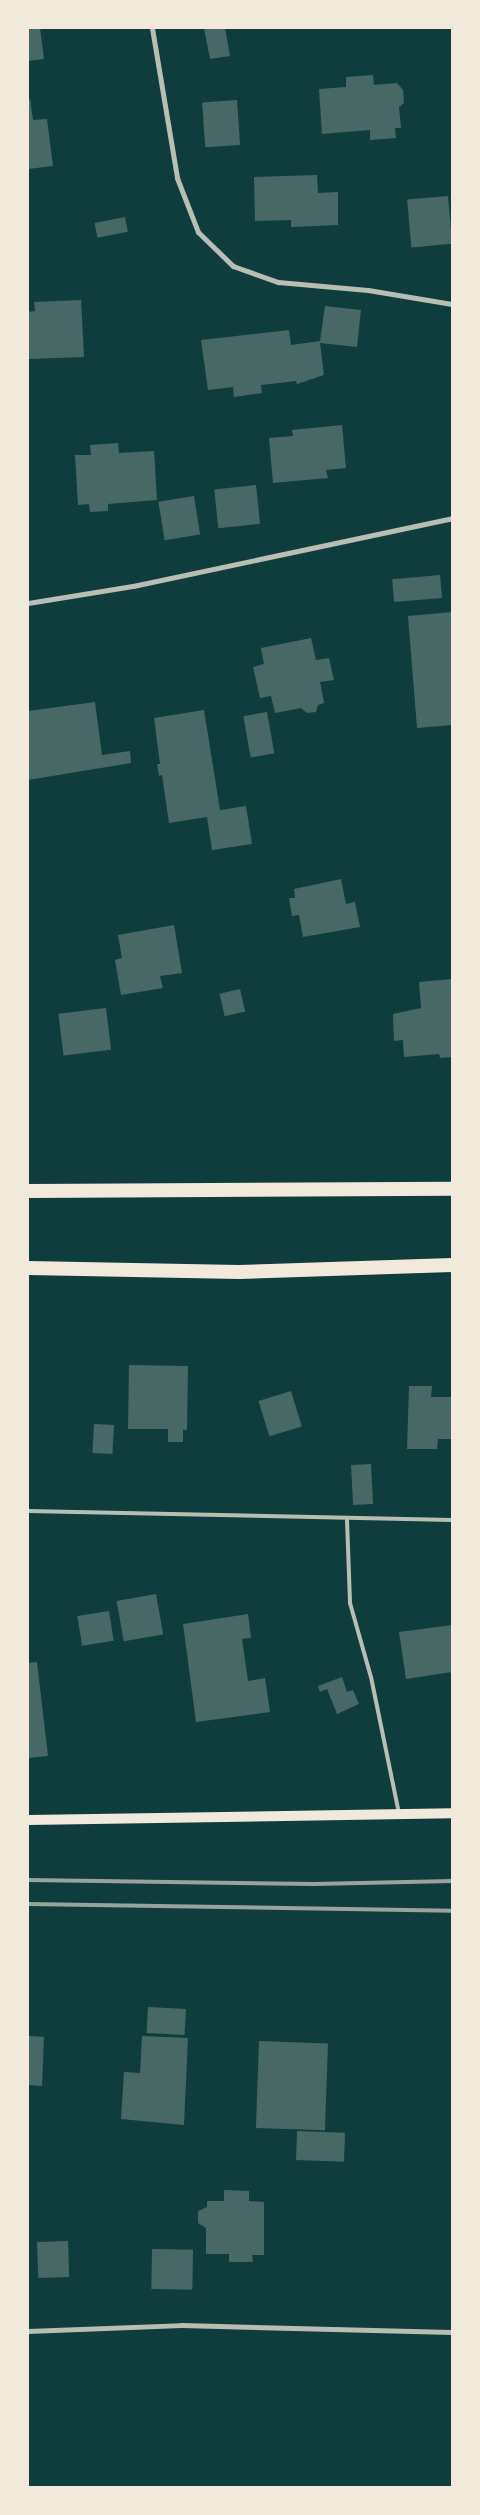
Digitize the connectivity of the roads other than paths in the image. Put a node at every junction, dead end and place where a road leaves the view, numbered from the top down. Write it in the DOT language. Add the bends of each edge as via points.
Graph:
graph roads {
  1 [pos="152,28"];
  2 [pos="452,304"];
  3 [pos="452,518"];
  4 [pos="28,602"];
  5 [pos="452,1189"];
  6 [pos="28,1192"];
  7 [pos="452,1265"];
  8 [pos="28,1268"];
  9 [pos="28,1511"];
  10 [pos="347,1520"];
  11 [pos="452,1520"];
  12 [pos="452,1813"];
  13 [pos="399,1814"];
  14 [pos="28,1820"];
  15 [pos="28,2331"];
  16 [pos="452,2332"];
  1 -- 2 [label="street" via="177,178 198,232 233,266 278,282 368,290"];
  3 -- 4 [label="street" via="133,586"];
  5 -- 6 [label="highway"];
  7 -- 8 [label="highway" via="239,1272"];
  9 -- 10 [label="lane"];
  10 -- 11 [label="lane"];
  10 -- 13 [label="lane" via="350,1603 371,1677"];
  12 -- 13 [label="main road"];
  13 -- 14 [label="main road"];
  15 -- 16 [label="street" via="181,2325"];
}
